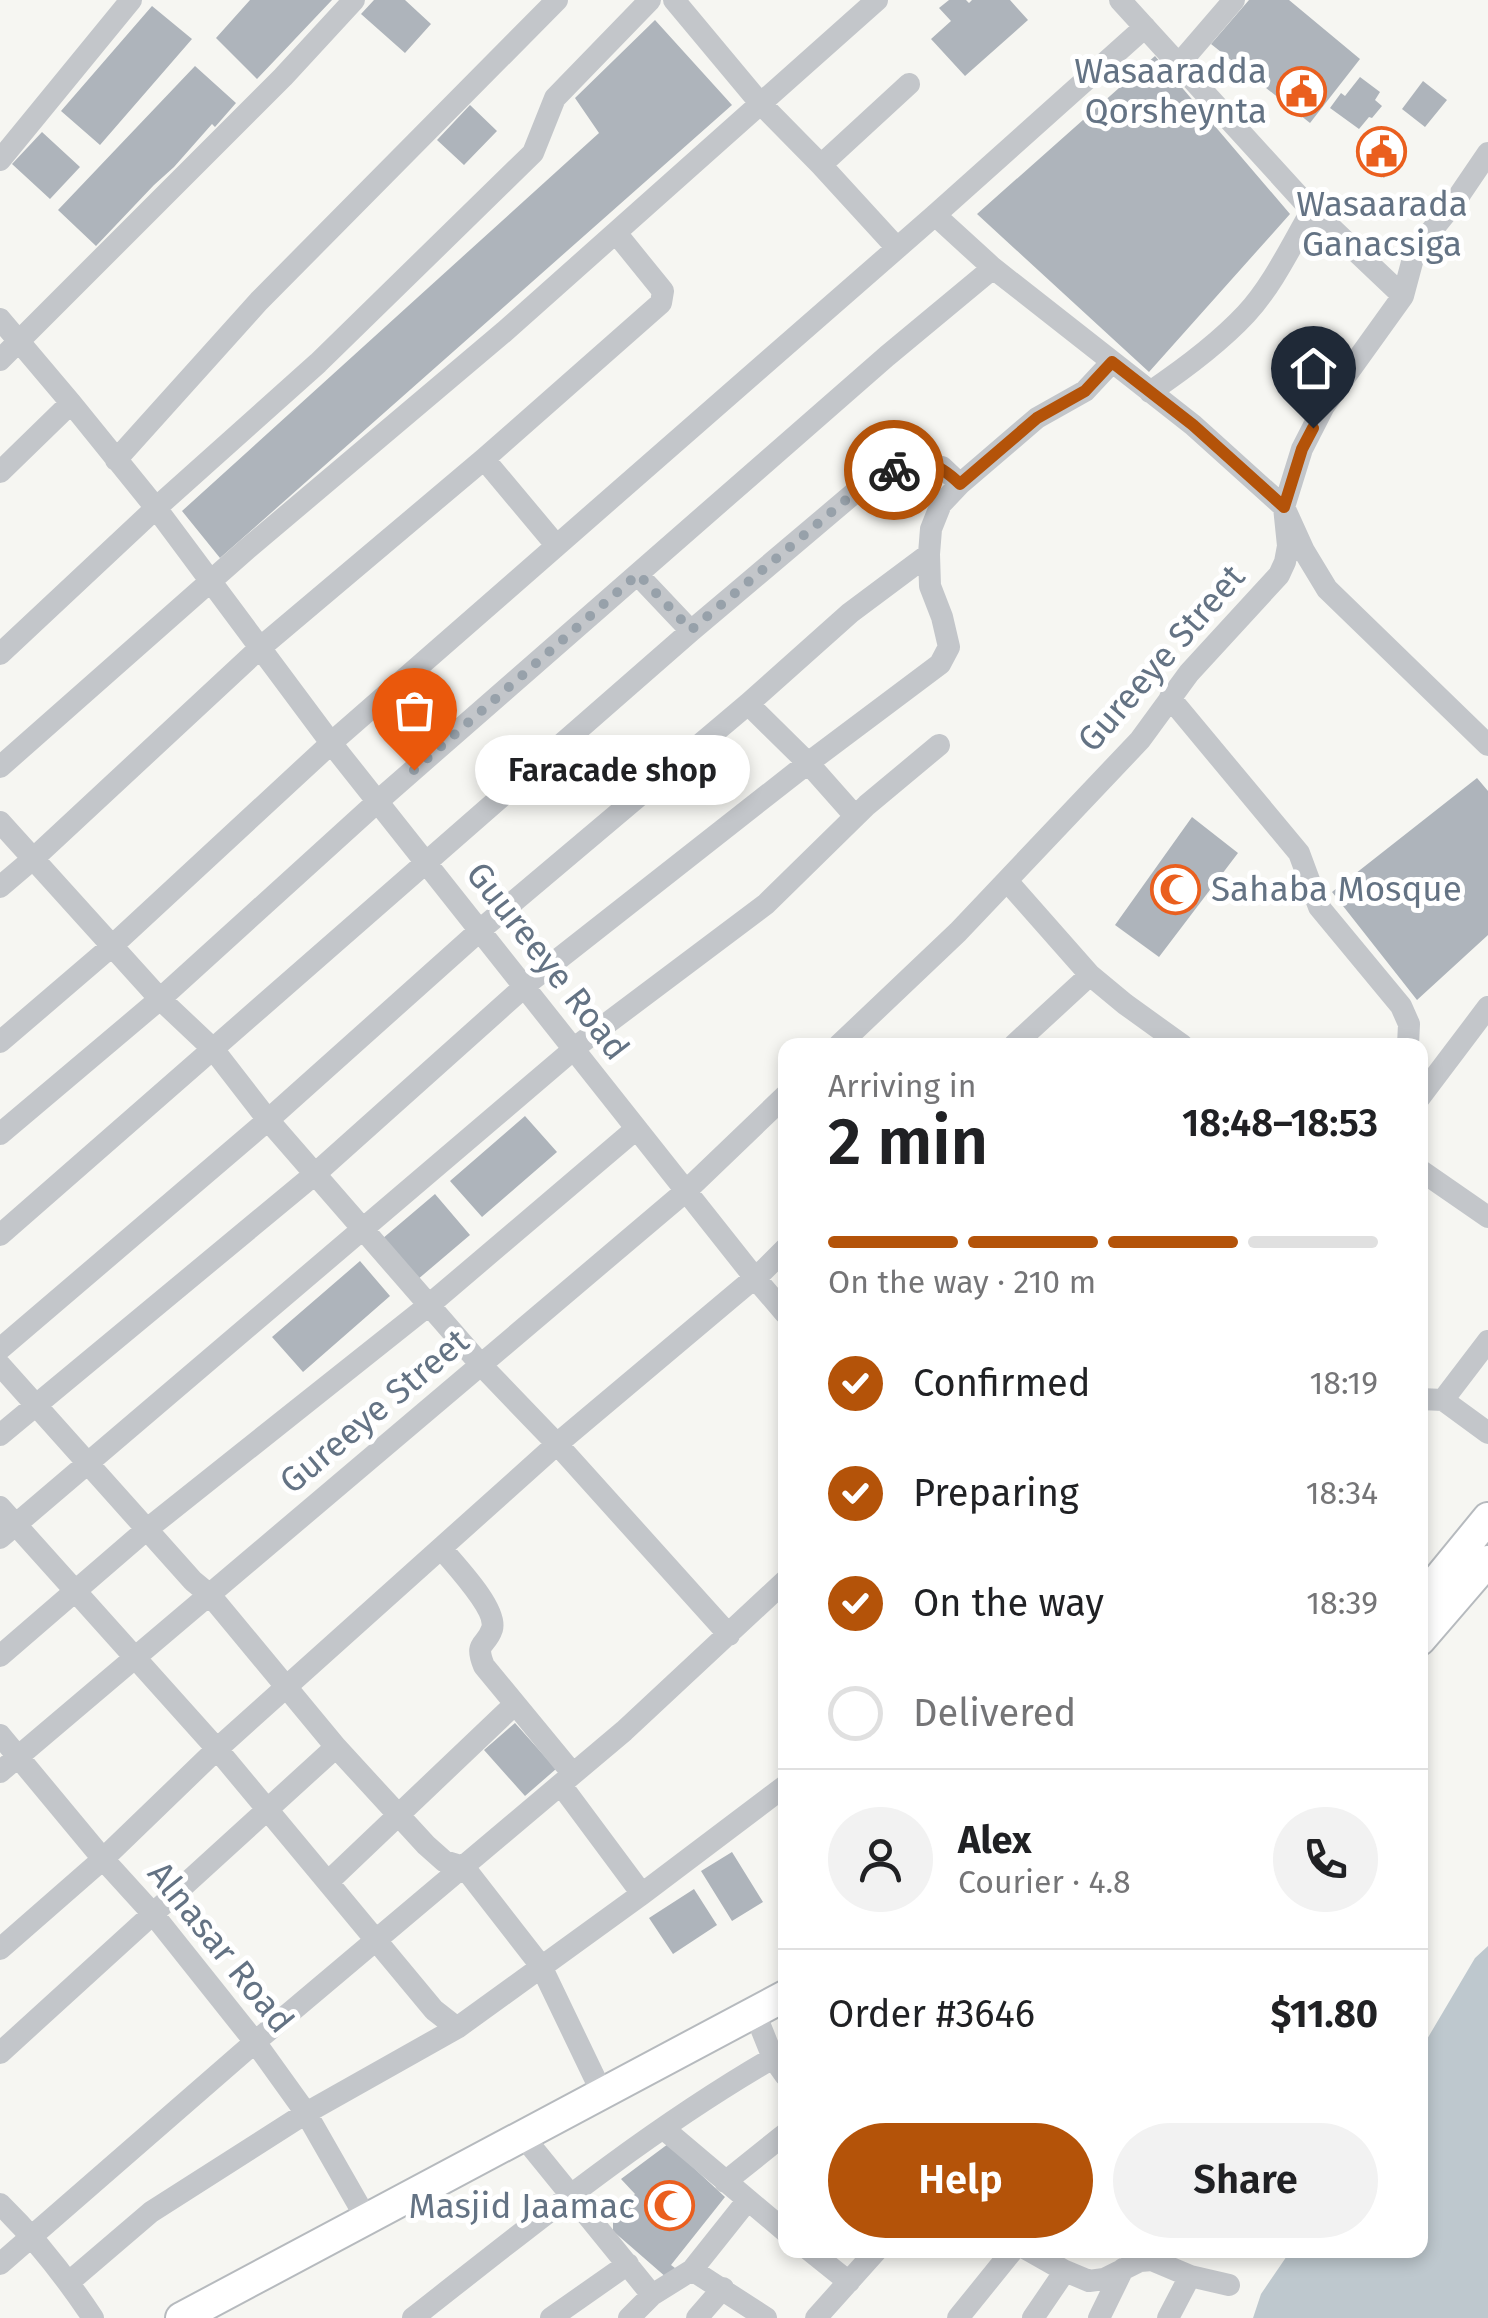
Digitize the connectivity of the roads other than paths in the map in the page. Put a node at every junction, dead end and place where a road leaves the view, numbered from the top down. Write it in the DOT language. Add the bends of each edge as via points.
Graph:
graph roads {
  1 [pos="131,0"];
  2 [pos="354,0"];
  3 [pos="556,0"];
  4 [pos="650,0"];
  5 [pos="674,0"];
  6 [pos="877,0"];
  7 [pos="1120,0"];
  8 [pos="1234,0"];
  9 [pos="1145,28"];
  10 [pos="1179,64"];
  11 [pos="910,84"];
  12 [pos="760,104"];
  13 [pos="1488,153"];
  14 [pos="0,160"];
  15 [pos="821,165"];
  16 [pos="1488,192"];
  17 [pos="1454,203"];
  18 [pos="1312,210"];
  19 [pos="935,215"];
  20 [pos="616,232"];
  21 [pos="896,248"];
  22 [pos="992,268"];
  23 [pos="1404,296"];
  24 [pos="0,319"];
  25 [pos="20,341"];
  26 [pos="0,360"];
  27 [pos="1112,362"];
  28 [pos="1150,392"];
  29 [pos="72,402"];
  30 [pos="484,459"];
  31 [pos="116,460"];
  32 [pos="0,472"];
  33 [pos="960,484"];
  34 [pos="1284,507"];
  35 [pos="156,508"];
  36 [pos="556,546"];
  37 [pos="929,554"];
  38 [pos="638,574"];
  39 [pos="210,582"];
  40 [pos="691,630"];
  41 [pos="261,647"];
  42 [pos="0,654"];
  43 [pos="1170,698"];
  44 [pos="748,704"];
  45 [pos="331,743"];
  46 [pos="939,745"];
  47 [pos="1488,745"];
  48 [pos="808,763"];
  49 [pos="0,767"];
  50 [pos="377,802"];
  51 [pos="855,816"];
  52 [pos="0,822"];
  53 [pos="34,858"];
  54 [pos="425,862"];
  55 [pos="1006,881"];
  56 [pos="0,887"];
  57 [pos="480,931"];
  58 [pos="112,946"];
  59 [pos="1090,975"];
  60 [pos="524,987"];
  61 [pos="160,998"];
  62 [pos="1488,1008"];
  63 [pos="845,1038"];
  64 [pos="1022,1038"];
  65 [pos="1172,1038"];
  66 [pos="1408,1038"];
  67 [pos="0,1042"];
  68 [pos="212,1048"];
  69 [pos="573,1049"];
  70 [pos="1428,1086"];
  71 [pos="778,1103"];
  72 [pos="268,1120"];
  73 [pos="636,1128"];
  74 [pos="0,1134"];
  75 [pos="315,1174"];
  76 [pos="1428,1176"];
  77 [pos="686,1191"];
  78 [pos="1488,1218"];
  79 [pos="362,1230"];
  80 [pos="0,1235"];
  81 [pos="778,1256"];
  82 [pos="754,1278"];
  83 [pos="428,1305"];
  84 [pos="778,1305"];
  85 [pos="1488,1341"];
  86 [pos="0,1349"];
  87 [pos="0,1365"];
  88 [pos="482,1366"];
  89 [pos="1432,1400"];
  90 [pos="36,1405"];
  91 [pos="1488,1434"];
  92 [pos="0,1436"];
  93 [pos="558,1444"];
  94 [pos="87,1464"];
  95 [pos="0,1506"];
  96 [pos="1488,1518"];
  97 [pos="146,1530"];
  98 [pos="8,1531"];
  99 [pos="441,1548"];
  100 [pos="1484,1569"];
  101 [pos="778,1588"];
  102 [pos="76,1591"];
  103 [pos="1428,1591"];
  104 [pos="210,1595"];
  105 [pos="1428,1631"];
  106 [pos="729,1635"];
  107 [pos="0,1656"];
  108 [pos="136,1658"];
  109 [pos="286,1686"];
  110 [pos="516,1704"];
  111 [pos="0,1735"];
  112 [pos="336,1747"];
  113 [pos="216,1749"];
  114 [pos="19,1756"];
  115 [pos="0,1772"];
  116 [pos="567,1780"];
  117 [pos="778,1791"];
  118 [pos="268,1810"];
  119 [pos="399,1816"];
  120 [pos="103,1859"];
  121 [pos="464,1867"];
  122 [pos="328,1882"];
  123 [pos="642,1894"];
  124 [pos="152,1914"];
  125 [pos="376,1940"];
  126 [pos="0,1950"];
  127 [pos="541,1966"];
  128 [pos="778,2000"];
  129 [pos="755,2013"];
  130 [pos="457,2028"];
  131 [pos="255,2042"];
  132 [pos="0,2053"];
  133 [pos="778,2064"];
  134 [pos="778,2066"];
  135 [pos="602,2093"];
  136 [pos="306,2114"];
  137 [pos="664,2128"];
  138 [pos="522,2135"];
  139 [pos="778,2140"];
  140 [pos="726,2182"];
  141 [pos="571,2194"];
  142 [pos="747,2201"];
  143 [pos="0,2204"];
  144 [pos="366,2218"];
  145 [pos="778,2225"];
  146 [pos="32,2235"];
  147 [pos="819,2258"];
  148 [pos="871,2258"];
  149 [pos="1007,2258"];
  150 [pos="1042,2258"];
  151 [pos="0,2264"];
  152 [pos="628,2264"];
  153 [pos="1123,2269"];
  154 [pos="692,2270"];
  155 [pos="1064,2271"];
  156 [pos="1190,2276"];
  157 [pos="69,2282"];
  158 [pos="849,2282"];
  159 [pos="1229,2286"];
  160 [pos="723,2288"];
  161 [pos="652,2295"];
  162 [pos="93,2318"];
  163 [pos="182,2318"];
  164 [pos="412,2318"];
  165 [pos="551,2318"];
  166 [pos="630,2318"];
  167 [pos="697,2318"];
  168 [pos="766,2318"];
  169 [pos="816,2318"];
  170 [pos="958,2318"];
  171 [pos="1033,2318"];
  172 [pos="1099,2318"];
  173 [pos="1168,2318"];
  1 -- 14 [label="street"];
  2 -- 25 [label="street"];
  3 -- 31 [label="street" via="258,301"];
  4 -- 35 [label="street" via="556,98 533,154 318,364"];
  5 -- 12 [label="street"];
  6 -- 12 [label="street"];
  7 -- 9 [label="street"];
  8 -- 10 [label="street"];
  9 -- 10 [label="street"];
  9 -- 19 [label="street"];
  10 -- 18 [label="street"];
  11 -- 15 [label="street"];
  12 -- 15 [label="street"];
  12 -- 20 [label="street"];
  13 -- 17 [label="street, Gureeye Street"];
  15 -- 21 [label="street"];
  16 -- 17 [label="street"];
  17 -- 23 [label="street, Gureeye Street" via="1415,252"];
  18 -- 23 [label="street"];
  18 -- 28 [label="street" via="1248,312"];
  19 -- 21 [label="street"];
  19 -- 22 [label="street"];
  20 -- 30 [label="street" via="663,290 661,303"];
  20 -- 39 [label="street"];
  21 -- 36 [label="street"];
  22 -- 27 [label="street"];
  22 -- 38 [label="street"];
  23 -- 34 [label="street, Gureeye Street" via="1324,406"];
  24 -- 25 [label="street, Guureeye Road"];
  25 -- 26 [label="street"];
  25 -- 29 [label="street, Guureeye Road"];
  27 -- 28 [label="street"];
  27 -- 33 [label="street" via="1085,391 1037,418"];
  28 -- 34 [label="street"];
  29 -- 31 [label="street, Guureeye Road"];
  29 -- 32 [label="street"];
  30 -- 36 [label="street"];
  30 -- 41 [label="street"];
  31 -- 35 [label="street, Guureeye Road"];
  33 -- 37 [label="street" via="941,504"];
  33 -- 40 [label="street" via="942,467 917,462 872,478"];
  34 -- 43 [label="street, Gureeye Street" via="1288,546 1279,575"];
  34 -- 47 [label="street" via="1327,590"];
  35 -- 39 [label="street, Guureeye Road"];
  35 -- 42 [label="street"];
  36 -- 45 [label="street"];
  37 -- 44 [label="street"];
  37 -- 48 [label="street" via="930,586 949,648 940,664"];
  38 -- 40 [label="street"];
  38 -- 50 [label="street"];
  39 -- 41 [label="street, Guureeye Road"];
  39 -- 49 [label="street"];
  40 -- 54 [label="street"];
  41 -- 45 [label="street, Guureeye Road"];
  41 -- 53 [label="street"];
  43 -- 55 [label="street, Gureeye Street" via="1140,740"];
  43 -- 66 [label="street" via="1299,853 1319,907 1401,1006"];
  44 -- 48 [label="street"];
  44 -- 57 [label="street"];
  45 -- 50 [label="street, Guureeye Road"];
  45 -- 58 [label="street"];
  46 -- 51 [label="street"];
  48 -- 51 [label="street"];
  48 -- 60 [label="street"];
  50 -- 54 [label="street, Guureeye Road"];
  50 -- 61 [label="street"];
  51 -- 69 [label="street" via="766,904"];
  52 -- 53 [label="street"];
  53 -- 56 [label="street"];
  53 -- 58 [label="street"];
  54 -- 57 [label="street, Guureeye Road"];
  54 -- 68 [label="street"];
  55 -- 59 [label="street"];
  55 -- 63 [label="street, Gureeye Street"];
  57 -- 60 [label="street, Guureeye Road"];
  57 -- 72 [label="street"];
  58 -- 61 [label="street"];
  58 -- 67 [label="street"];
  59 -- 64 [label="street"];
  59 -- 65 [label="street"];
  60 -- 69 [label="street, Guureeye Road"];
  60 -- 75 [label="street"];
  61 -- 68 [label="street"];
  61 -- 74 [label="street"];
  62 -- 70 [label="street"];
  68 -- 72 [label="street"];
  68 -- 80 [label="street"];
  69 -- 73 [label="street, Guureeye Road"];
  69 -- 79 [label="street"];
  71 -- 77 [label="street, Gureeye Street"];
  72 -- 75 [label="street"];
  72 -- 86 [label="street"];
  73 -- 77 [label="street, Guureeye Road"];
  73 -- 83 [label="street"];
  75 -- 79 [label="street"];
  75 -- 90 [label="street"];
  76 -- 78 [label="street"];
  77 -- 82 [label="street, Guureeye Road"];
  77 -- 88 [label="street, Gureeye Street"];
  79 -- 83 [label="street"];
  79 -- 94 [label="street"];
  81 -- 82 [label="street"];
  82 -- 84 [label="street, Guureeye Road"];
  82 -- 93 [label="street"];
  83 -- 88 [label="street"];
  83 -- 97 [label="street"];
  85 -- 89 [label="street"];
  87 -- 90 [label="street"];
  88 -- 93 [label="street"];
  88 -- 104 [label="street, Gureeye Street"];
  89 -- 91 [label="street"];
  90 -- 92 [label="street"];
  90 -- 94 [label="street"];
  93 -- 99 [label="street"];
  93 -- 106 [label="street"];
  94 -- 97 [label="street"];
  94 -- 98 [label="street"];
  95 -- 98 [label="street"];
  96 -- 103 [label="main road"];
  97 -- 102 [label="street"];
  97 -- 104 [label="street"];
  98 -- 102 [label="street"];
  99 -- 109 [label="street"];
  99 -- 110 [label="street" via="487,1606 492,1631 479,1654"];
  100 -- 105 [label="main road"];
  101 -- 106 [label="street"];
  102 -- 107 [label="street"];
  102 -- 108 [label="street"];
  104 -- 108 [label="street, Gureeye Street"];
  104 -- 109 [label="street"];
  106 -- 116 [label="street"];
  108 -- 113 [label="street"];
  108 -- 114 [label="street, Gureeye Street"];
  109 -- 112 [label="street"];
  109 -- 113 [label="street"];
  110 -- 116 [label="street"];
  110 -- 119 [label="street"];
  111 -- 114 [label="street, Alnasar Road"];
  112 -- 118 [label="street"];
  112 -- 119 [label="street"];
  113 -- 118 [label="street"];
  113 -- 120 [label="street"];
  114 -- 115 [label="street, Gureeye Street"];
  114 -- 120 [label="street, Alnasar Road"];
  116 -- 121 [label="street"];
  116 -- 123 [label="street"];
  117 -- 123 [label="street"];
  118 -- 122 [label="street"];
  118 -- 124 [label="street"];
  119 -- 121 [label="street" via="444,1861"];
  119 -- 122 [label="street"];
  120 -- 124 [label="street, Alnasar Road"];
  120 -- 126 [label="street"];
  121 -- 125 [label="street"];
  121 -- 127 [label="street"];
  122 -- 125 [label="street"];
  123 -- 127 [label="street"];
  124 -- 131 [label="street, Alnasar Road"];
  124 -- 132 [label="street"];
  125 -- 130 [label="street"];
  125 -- 131 [label="street"];
  127 -- 130 [label="street"];
  127 -- 135 [label="street"];
  128 -- 129 [label="main road"];
  129 -- 133 [label="street"];
  129 -- 135 [label="main road"];
  130 -- 136 [label="street"];
  131 -- 136 [label="street, Alnasar Road"];
  131 -- 146 [label="street"];
  134 -- 137 [label="street" via="723,2086"];
  135 -- 138 [label="main road"];
  136 -- 144 [label="street, Alnasar Road"];
  136 -- 157 [label="street" via="151,2212"];
  137 -- 140 [label="street"];
  137 -- 141 [label="street"];
  138 -- 141 [label="street"];
  138 -- 144 [label="main road"];
  139 -- 140 [label="street"];
  140 -- 142 [label="street"];
  141 -- 152 [label="street"];
  141 -- 164 [label="street"];
  142 -- 145 [label="street"];
  142 -- 154 [label="street"];
  143 -- 146 [label="street"];
  144 -- 163 [label="main road"];
  146 -- 151 [label="street"];
  146 -- 157 [label="street"];
  147 -- 158 [label="street"];
  148 -- 158 [label="street"];
  149 -- 170 [label="street"];
  150 -- 155 [label="street"];
  152 -- 161 [label="street"];
  152 -- 165 [label="street"];
  153 -- 155 [label="street" via="1089,2280"];
  153 -- 156 [label="street" via="1152,2260"];
  153 -- 172 [label="street"];
  154 -- 160 [label="street"];
  154 -- 161 [label="street"];
  155 -- 171 [label="street"];
  156 -- 159 [label="street"];
  156 -- 173 [label="street"];
  157 -- 162 [label="street"];
  158 -- 169 [label="street"];
  160 -- 167 [label="street"];
  160 -- 168 [label="street"];
  161 -- 166 [label="street"];
}
